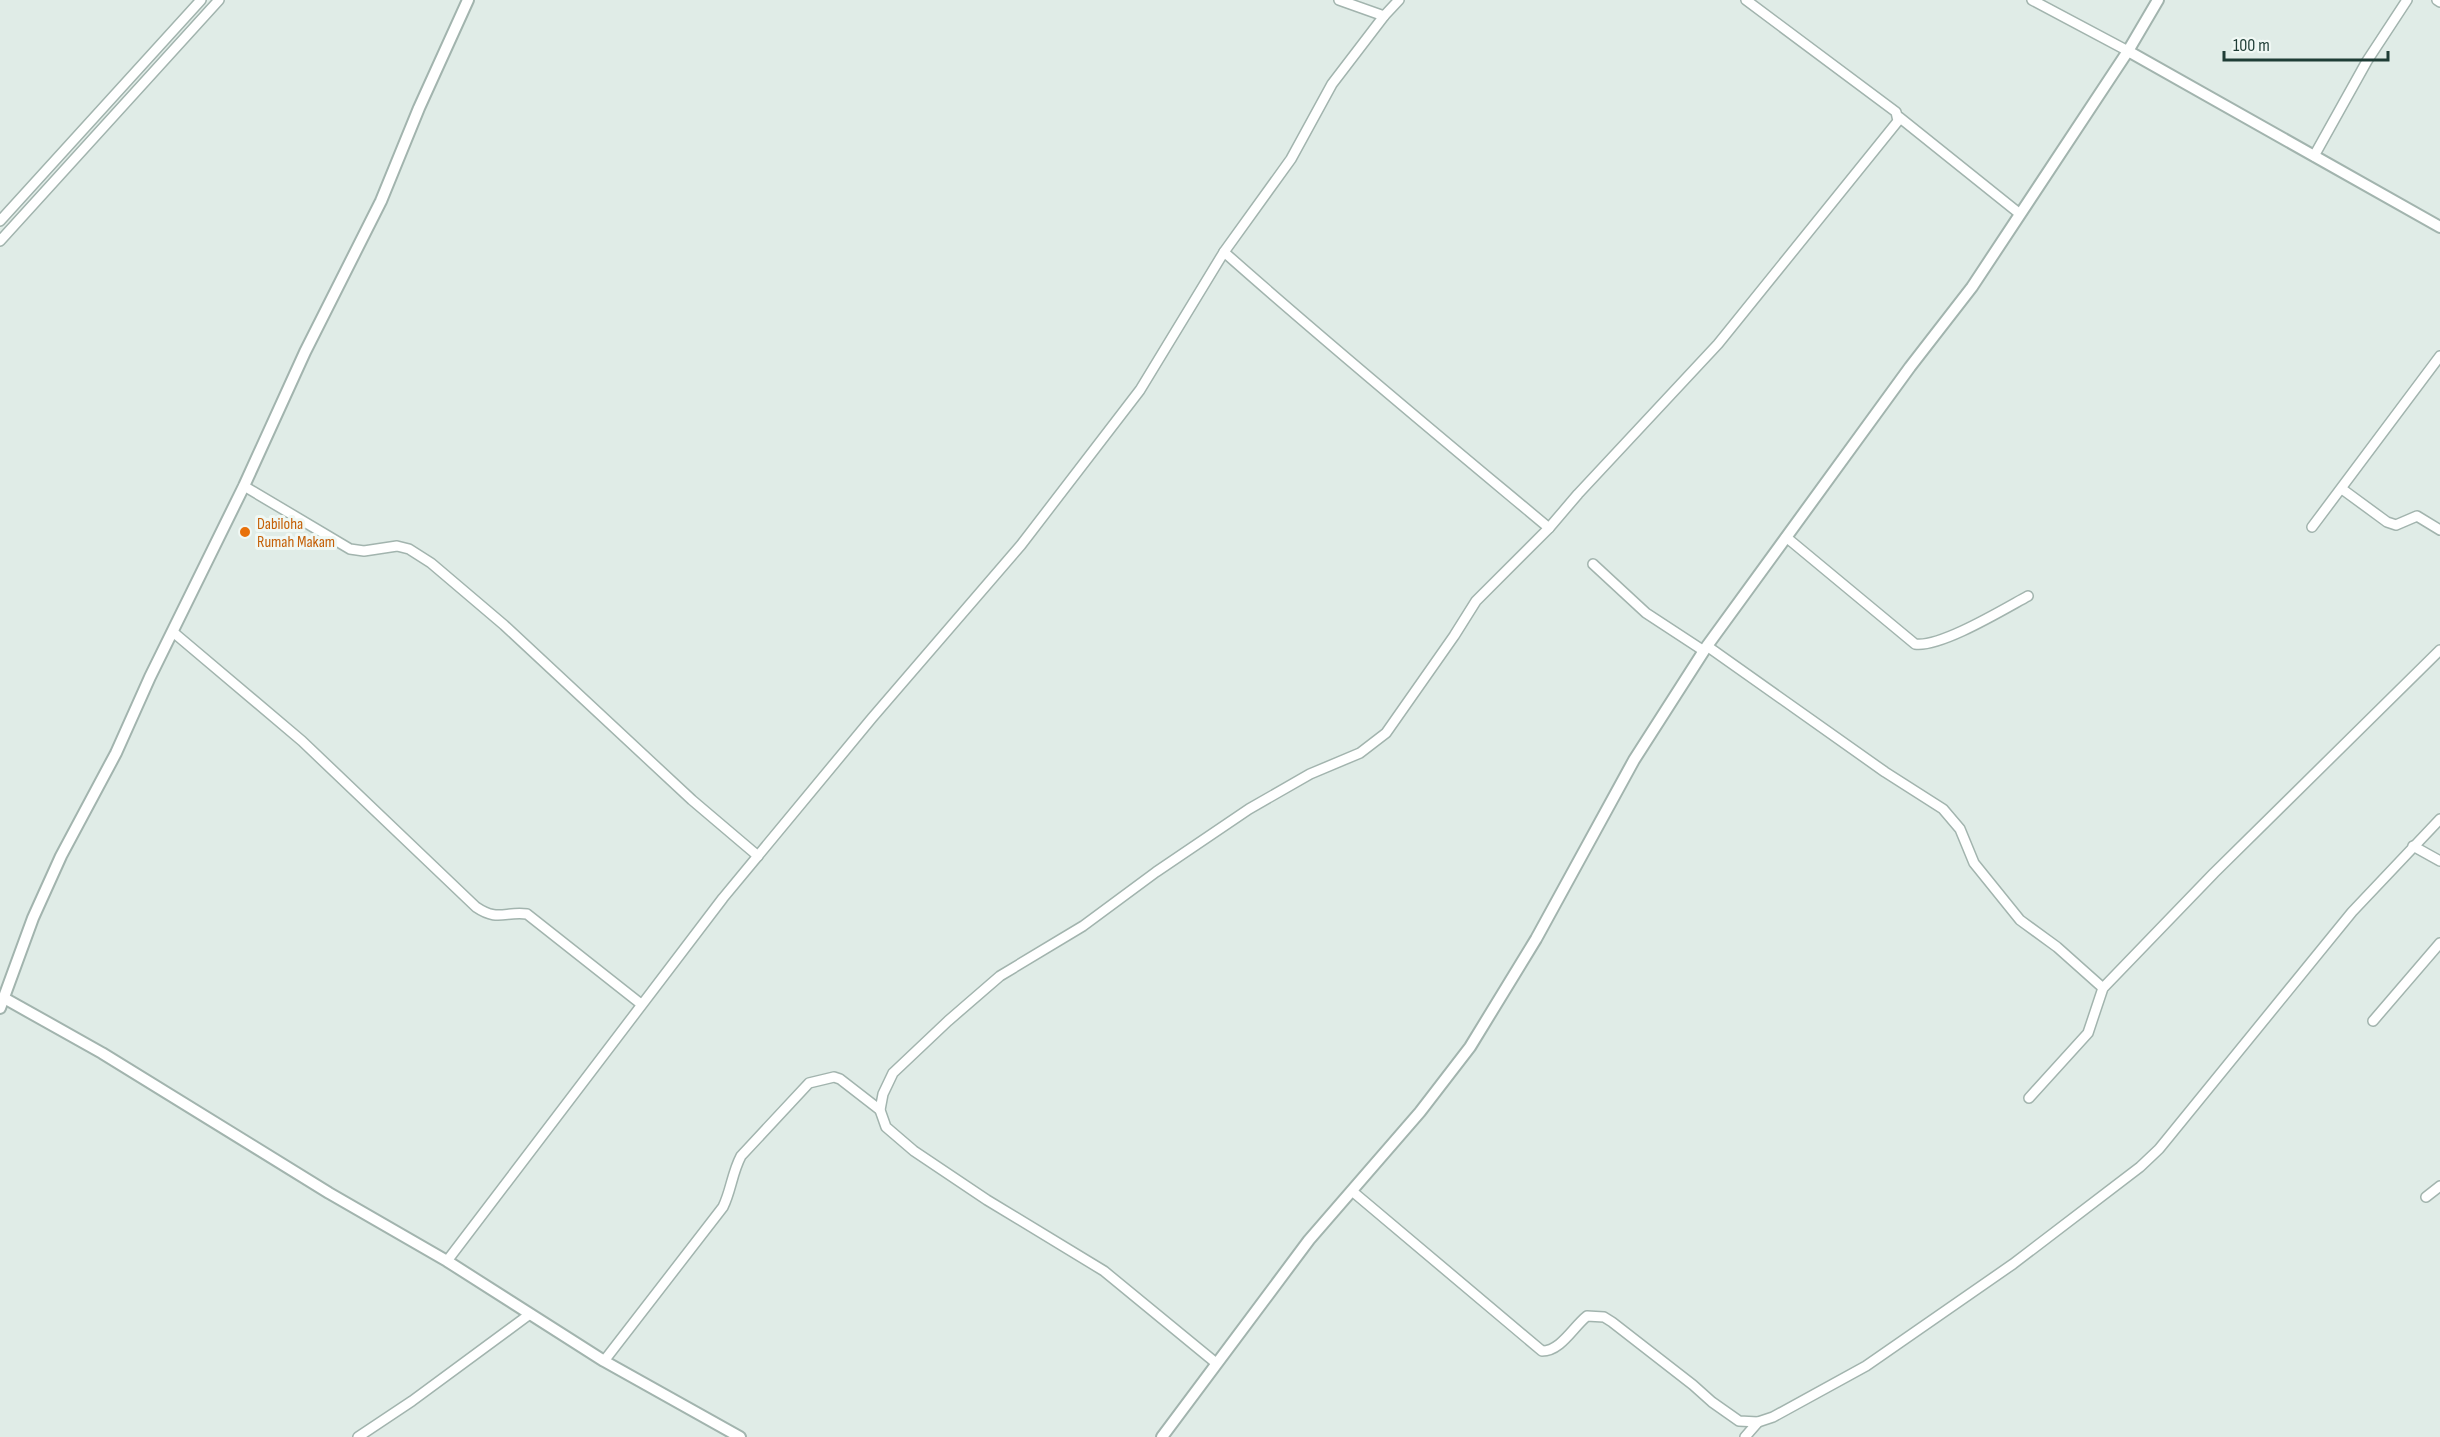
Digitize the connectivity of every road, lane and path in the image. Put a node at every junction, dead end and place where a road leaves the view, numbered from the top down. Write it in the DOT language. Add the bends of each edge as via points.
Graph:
graph roads {
  1 [pos="201,0"];
  2 [pos="219,0"];
  3 [pos="468,0"];
  4 [pos="1339,0"];
  5 [pos="1399,0"];
  6 [pos="1746,0"];
  7 [pos="2032,0"];
  8 [pos="2158,0"];
  9 [pos="2406,0"];
  10 [pos="1383,16"];
  11 [pos="2128,51"];
  12 [pos="1899,117"];
  13 [pos="2314,156"];
  14 [pos="2020,214"];
  15 [pos="0,220"];
  16 [pos="2440,227"];
  17 [pos="0,241"];
  18 [pos="1224,252"];
  19 [pos="2440,356"];
  20 [pos="244,486"];
  21 [pos="2342,489"];
  22 [pos="2312,527"];
  23 [pos="1549,528"];
  24 [pos="2440,530"];
  25 [pos="1786,537"];
  26 [pos="1593,564"];
  27 [pos="2028,596"];
  28 [pos="173,632"];
  29 [pos="1706,649"];
  30 [pos="2440,650"];
  31 [pos="2440,819"];
  32 [pos="2413,846"];
  33 [pos="758,856"];
  34 [pos="2440,861"];
  35 [pos="2440,943"];
  36 [pos="2103,988"];
  37 [pos="2,1000"];
  38 [pos="641,1004"];
  39 [pos="2373,1021"];
  40 [pos="2029,1098"];
  41 [pos="880,1110"];
  42 [pos="2440,1186"];
  43 [pos="1352,1191"];
  44 [pos="2426,1197"];
  45 [pos="447,1261"];
  46 [pos="530,1314"];
  47 [pos="604,1361"];
  48 [pos="1216,1364"];
  49 [pos="1758,1422"];
  50 [pos="358,1437"];
  51 [pos="740,1437"];
  52 [pos="1162,1437"];
  53 [pos="1745,1437"];
  1 -- 15 [label="street"];
  2 -- 17 [label="street"];
  3 -- 20 [label="street" via="381,201 305,352"];
  4 -- 10 [label="street"];
  5 -- 10 [label="street"];
  6 -- 12 [label="street" via="1892,107"];
  7 -- 11 [label="street"];
  8 -- 11 [label="street"];
  9 -- 13 [label="street"];
  10 -- 18 [label="street" via="1332,84 1291,159"];
  11 -- 13 [label="street"];
  11 -- 14 [label="street"];
  12 -- 14 [label="street"];
  12 -- 23 [label="street" via="1718,344"];
  13 -- 16 [label="street"];
  14 -- 25 [label="street" via="1957,307"];
  18 -- 23 [label="street" via="1304,324"];
  18 -- 33 [label="street" via="1140,390 1021,545"];
  19 -- 21 [label="street"];
  20 -- 28 [label="street"];
  20 -- 33 [label="street" via="350,549 397,546 431,563"];
  21 -- 22 [label="street"];
  21 -- 24 [label="street" via="2386,522 2396,525 2417,516"];
  23 -- 41 [label="street" via="1476,601 1386,733 1360,753 1310,774 1249,809 1083,926 1000,976 893,1074"];
  25 -- 27 [label="street" via="1915,644 1932,643"];
  25 -- 29 [label="street"];
  26 -- 29 [label="street" via="1646,613"];
  28 -- 37 [label="street" via="56,867"];
  28 -- 38 [label="street" via="302,741 476,907 501,917 527,914"];
  29 -- 36 [label="street" via="1943,809 1960,829 1974,863 2020,920"];
  29 -- 43 [label="street" via="1634,760 1500,1000 1448,1077"];
  30 -- 36 [label="street"];
  31 -- 32 [label="street"];
  32 -- 34 [label="street"];
  32 -- 49 [label="street" via="2352,912 2140,1167 2013,1264 1866,1366"];
  33 -- 38 [label="street"];
  35 -- 39 [label="street"];
  36 -- 40 [label="street" via="2088,1033"];
  37 -- 45 [label="street" via="102,1053"];
  38 -- 45 [label="street"];
  41 -- 47 [label="street" via="840,1079 809,1083 741,1156 723,1207"];
  41 -- 48 [label="street" via="886,1127 914,1152 1104,1271"];
  42 -- 44 [label="street"];
  43 -- 48 [label="street" via="1309,1240"];
  43 -- 49 [label="street" via="1542,1351 1556,1346 1587,1316 1604,1317 1731,1415 1748,1423"];
  45 -- 46 [label="street"];
  46 -- 47 [label="street"];
  46 -- 50 [label="street"];
  47 -- 51 [label="street"];
  48 -- 52 [label="street"];
  49 -- 53 [label="street"];
}
